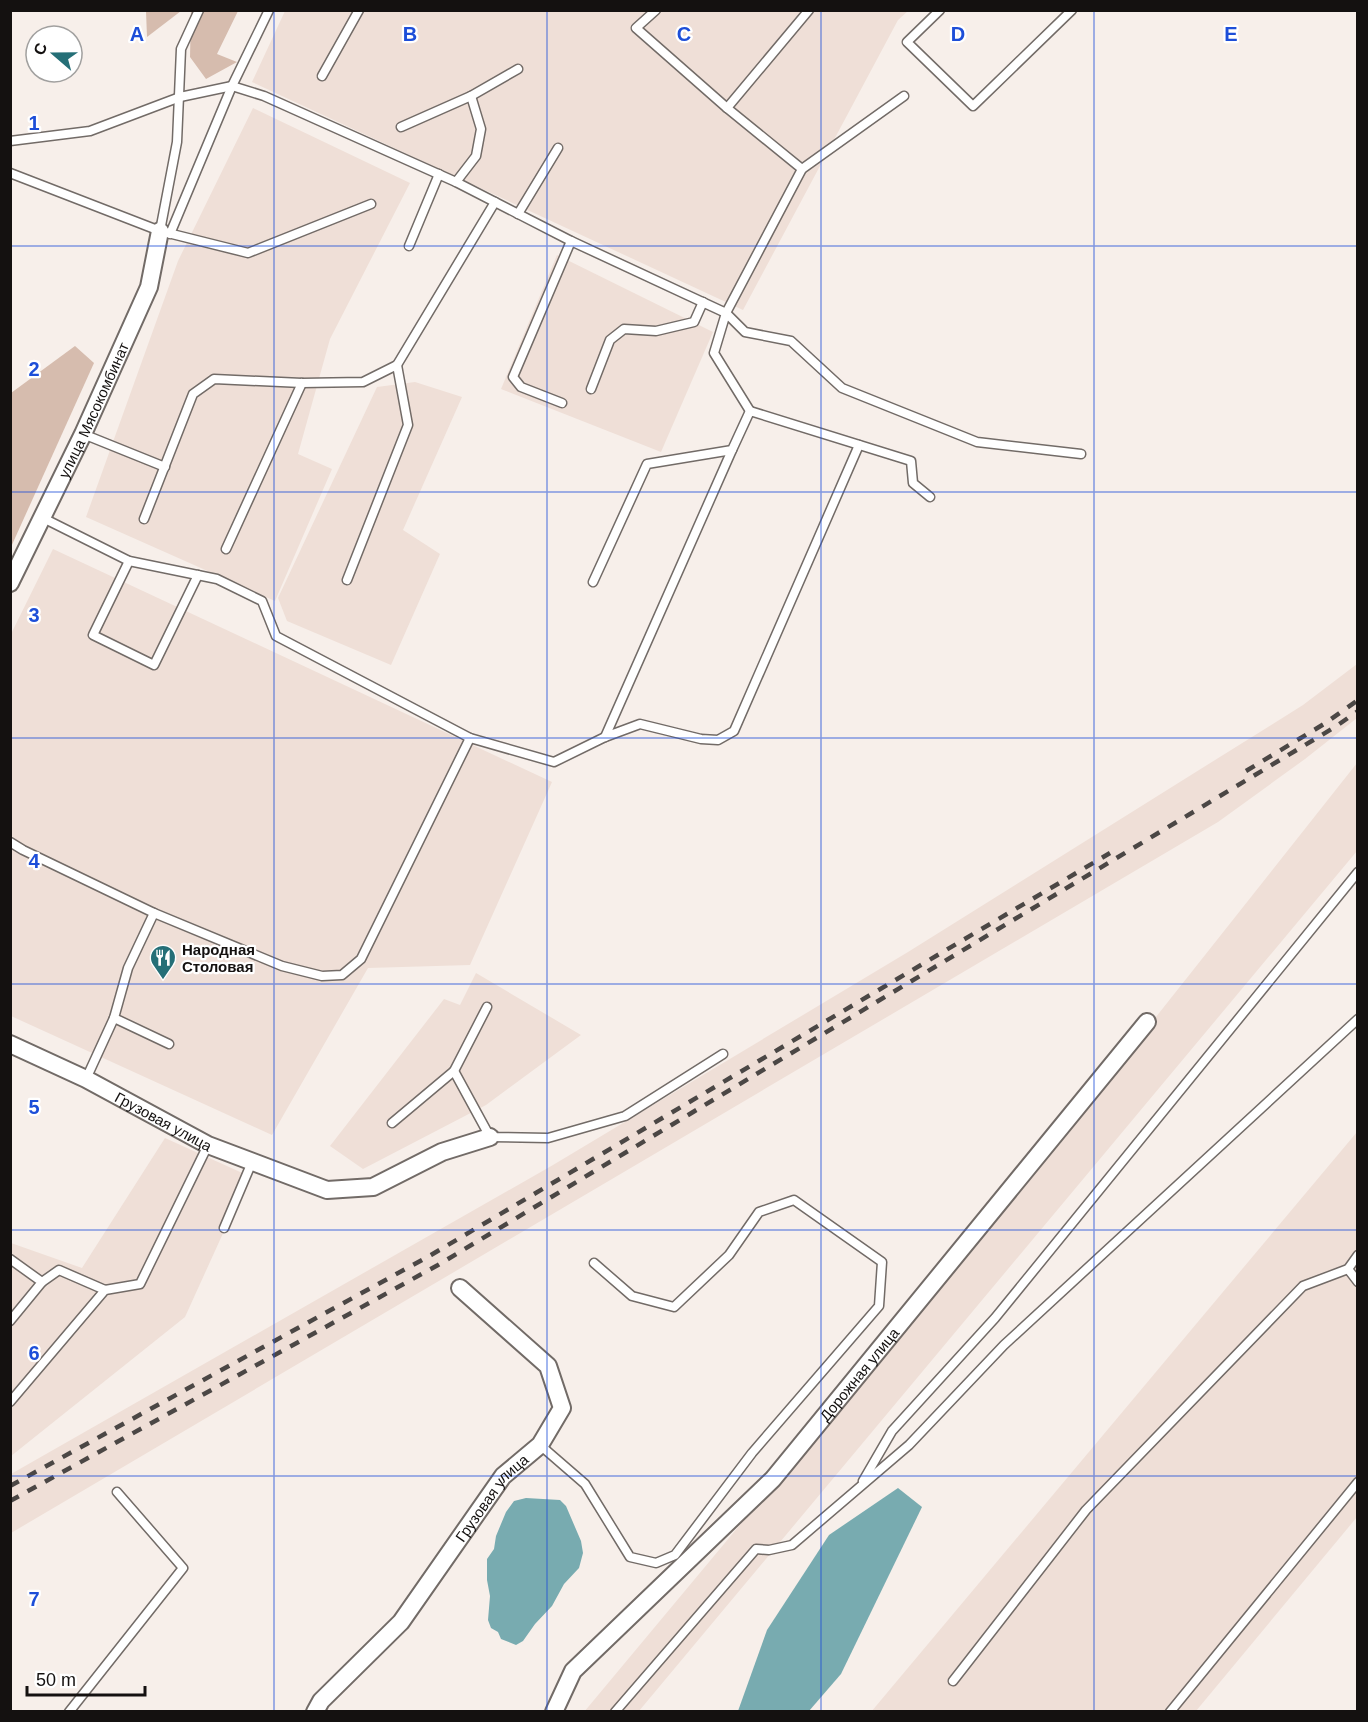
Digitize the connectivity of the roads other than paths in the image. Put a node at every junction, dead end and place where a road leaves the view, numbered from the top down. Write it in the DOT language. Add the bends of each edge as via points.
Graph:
graph roads {
  1 [pos="199,10"];
  2 [pos="269,10"];
  3 [pos="359,10"];
  4 [pos="656,10"];
  5 [pos="809,10"];
  6 [pos="940,10"];
  7 [pos="1072,10"];
  8 [pos="518,69"];
  9 [pos="322,76"];
  10 [pos="232,87"];
  11 [pos="471,96"];
  12 [pos="904,96"];
  13 [pos="180,97"];
  14 [pos="727,108"];
  15 [pos="401,126"];
  16 [pos="10,141"];
  17 [pos="558,148"];
  18 [pos="802,168"];
  19 [pos="10,173"];
  20 [pos="439,174"];
  21 [pos="456,182"];
  22 [pos="495,202"];
  23 [pos="371,204"];
  24 [pos="518,214"];
  25 [pos="165,232"];
  26 [pos="572,241"];
  27 [pos="409,246"];
  28 [pos="703,302"];
  29 [pos="726,313"];
  30 [pos="397,365"];
  31 [pos="303,383"];
  32 [pos="591,389"];
  33 [pos="562,403"];
  34 [pos="750,411"];
  35 [pos="83,434"];
  36 [pos="858,445"];
  37 [pos="732,450"];
  38 [pos="1081,454"];
  39 [pos="165,467"];
  40 [pos="930,497"];
  41 [pos="43,518"];
  42 [pos="144,519"];
  43 [pos="226,549"];
  44 [pos="129,561"];
  45 [pos="198,575"];
  46 [pos="347,579"];
  47 [pos="593,582"];
  48 [pos="10,583"];
  49 [pos="605,737"];
  50 [pos="470,738"];
  51 [pos="10,842"];
  52 [pos="1358,872"];
  53 [pos="154,913"];
  54 [pos="487,1006"];
  55 [pos="114,1018"];
  56 [pos="1358,1019"];
  57 [pos="1147,1022"];
  58 [pos="10,1044"];
  59 [pos="169,1044"];
  60 [pos="723,1054"];
  61 [pos="454,1071"];
  62 [pos="86,1079"];
  63 [pos="392,1123"];
  64 [pos="490,1137"];
  65 [pos="208,1145"];
  66 [pos="252,1161"];
  67 [pos="224,1228"];
  68 [pos="1358,1255"];
  69 [pos="10,1259"];
  70 [pos="594,1263"];
  71 [pos="1348,1269"];
  72 [pos="42,1282"];
  73 [pos="1358,1282"];
  74 [pos="460,1288"];
  75 [pos="105,1290"];
  76 [pos="10,1321"];
  77 [pos="10,1402"];
  78 [pos="540,1444"];
  79 [pos="1358,1482"];
  80 [pos="859,1487"];
  81 [pos="117,1492"];
  82 [pos="953,1681"];
  83 [pos="69,1712"];
  84 [pos="315,1712"];
  85 [pos="554,1712"];
  86 [pos="615,1712"];
  87 [pos="1170,1712"];
  1 -- 13 [label="lane" via="181,49"];
  2 -- 10 [label="lane"];
  3 -- 9 [label="lane"];
  4 -- 14 [label="lane" via="636,28"];
  5 -- 14 [label="lane"];
  6 -- 7 [label="lane" via="907,42 973,106"];
  8 -- 11 [label="lane"];
  10 -- 13 [label="lane"];
  10 -- 20 [label="lane" via="264,96"];
  10 -- 25 [label="lane"];
  11 -- 15 [label="lane"];
  11 -- 21 [label="lane" via="481,129 476,156"];
  12 -- 18 [label="lane"];
  13 -- 16 [label="lane" via="90,131"];
  13 -- 25 [label="lane"];
  14 -- 18 [label="lane"];
  17 -- 24 [label="lane"];
  18 -- 29 [label="lane"];
  19 -- 25 [label="lane"];
  20 -- 21 [label="lane"];
  20 -- 27 [label="lane"];
  21 -- 22 [label="lane"];
  22 -- 24 [label="lane"];
  22 -- 30 [label="lane"];
  23 -- 25 [label="lane" via="248,253"];
  24 -- 26 [label="lane"];
  25 -- 35 [label="street, улица Мясокомбинат" via="150,287"];
  26 -- 28 [label="lane"];
  26 -- 33 [label="lane" via="513,377 521,387"];
  28 -- 29 [label="lane"];
  28 -- 32 [label="lane" via="694,322 656,332 624,329 610,340"];
  29 -- 34 [label="lane" via="714,353"];
  29 -- 38 [label="lane" via="745,332 791,341 842,388 977,442"];
  30 -- 31 [label="lane" via="363,382"];
  30 -- 46 [label="lane" via="408,424"];
  31 -- 39 [label="lane" via="214,379 194,394"];
  31 -- 43 [label="lane"];
  34 -- 36 [label="lane"];
  34 -- 37 [label="lane"];
  35 -- 39 [label="lane"];
  35 -- 41 [label="street, улица Мясокомбинат"];
  36 -- 40 [label="lane" via="911,461 913,483"];
  36 -- 49 [label="lane" via="734,731 718,740 640,724"];
  37 -- 47 [label="lane" via="646,464"];
  37 -- 49 [label="lane"];
  39 -- 42 [label="lane"];
  41 -- 44 [label="lane"];
  41 -- 48 [label="street, улица Мясокомбинат"];
  44 -- 45 [label="lane"];
  44 -- 45 [label="lane" via="93,635 154,664"];
  45 -- 50 [label="lane" via="217,579 262,601 276,636"];
  49 -- 50 [label="lane" via="554,762"];
  50 -- 53 [label="lane" via="361,959 342,975 322,976 282,966"];
  51 -- 53 [label="lane"];
  52 -- 80 [label="lane" via="995,1318 892,1431"];
  53 -- 55 [label="lane" via="128,968"];
  54 -- 61 [label="lane"];
  55 -- 59 [label="lane"];
  55 -- 62 [label="lane"];
  56 -- 80 [label="lane" via="1004,1345 909,1445"];
  57 -- 85 [label="street, Дорожная улица" via="773,1479 573,1671"];
  58 -- 62 [label="street, Грузовая улица"];
  60 -- 64 [label="lane" via="625,1116 548,1138"];
  61 -- 63 [label="lane"];
  61 -- 64 [label="lane"];
  62 -- 65 [label="street, Грузовая улица"];
  64 -- 66 [label="street, Грузовая улица" via="442,1152 373,1188 327,1190"];
  65 -- 66 [label="street, Грузовая улица"];
  65 -- 75 [label="lane" via="140,1284"];
  66 -- 67 [label="lane"];
  68 -- 71 [label="lane"];
  69 -- 72 [label="lane"];
  70 -- 78 [label="lane" via="632,1296 674,1307 729,1255 759,1212 794,1200 882,1262 879,1306 752,1453 675,1555 656,1563 630,1557 585,1484"];
  71 -- 73 [label="lane"];
  71 -- 82 [label="lane" via="1303,1286 1086,1510"];
  72 -- 75 [label="lane" via="59,1270"];
  72 -- 76 [label="lane"];
  74 -- 78 [label="street, Грузовая улица" via="548,1366 562,1408"];
  75 -- 77 [label="lane"];
  78 -- 84 [label="street, Грузовая улица" via="502,1476 401,1622 321,1701"];
  79 -- 87 [label="lane"];
  80 -- 86 [label="lane" via="792,1545 756,1549"];
  81 -- 83 [label="lane" via="183,1568"];
}
